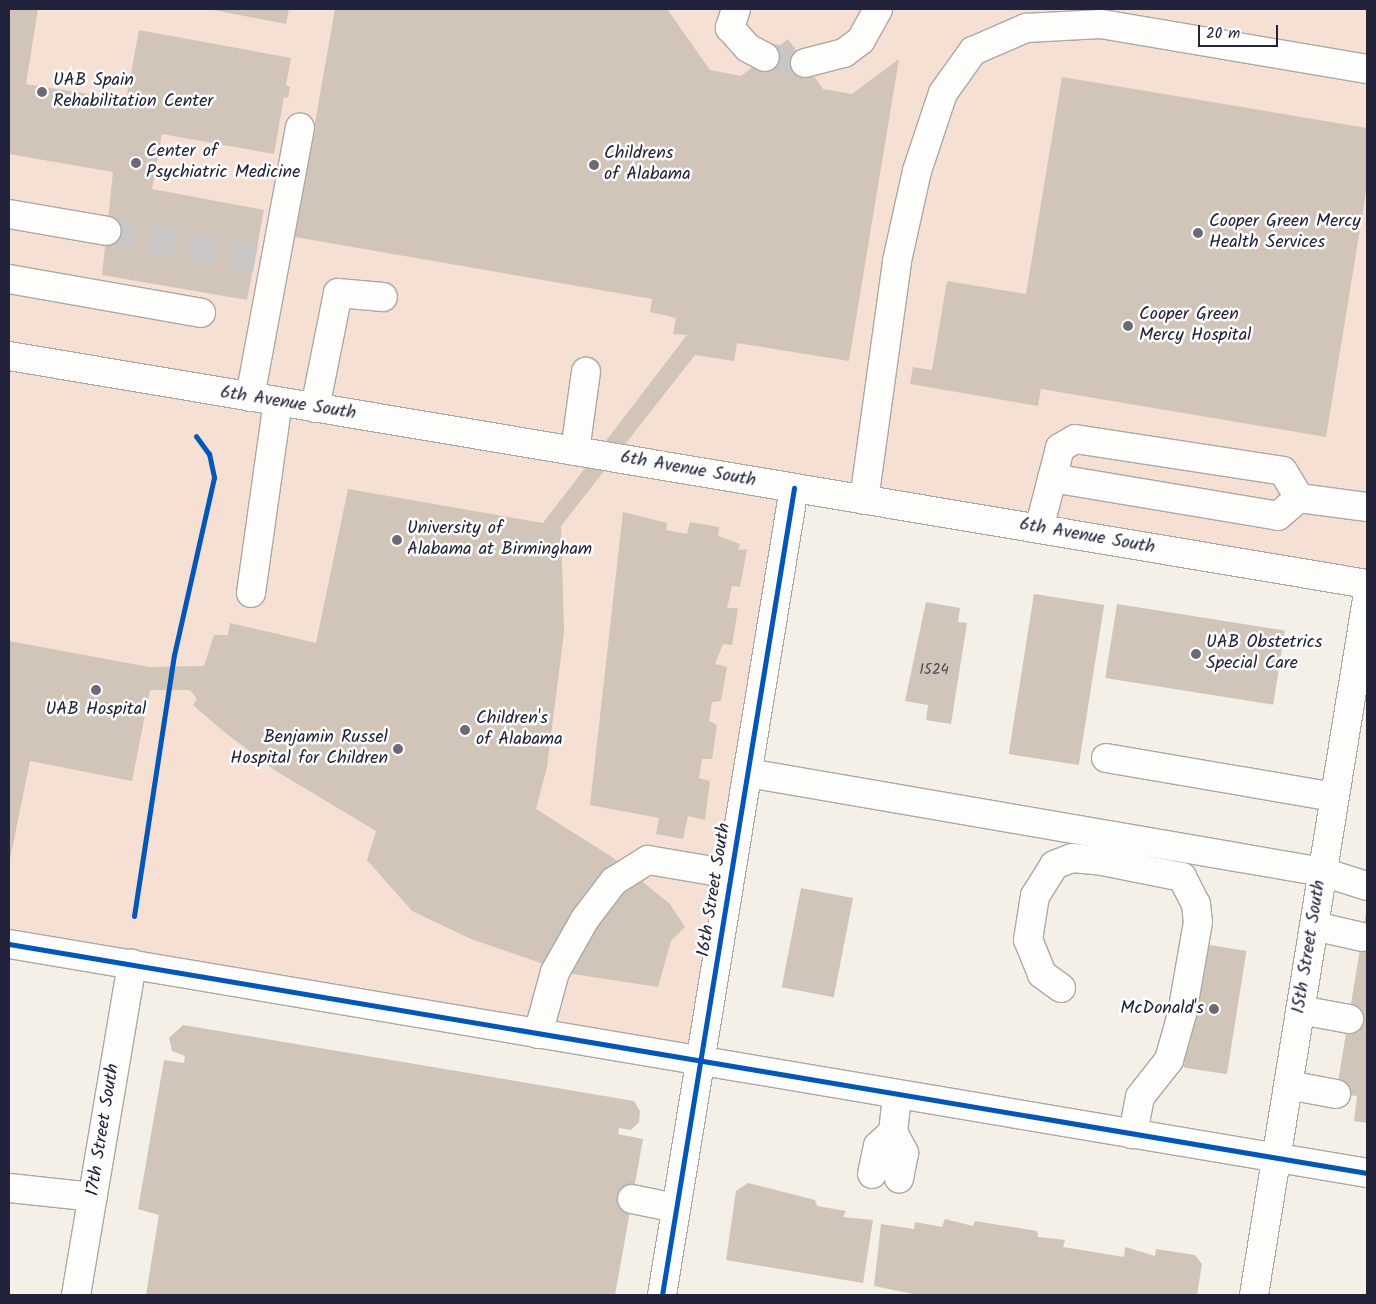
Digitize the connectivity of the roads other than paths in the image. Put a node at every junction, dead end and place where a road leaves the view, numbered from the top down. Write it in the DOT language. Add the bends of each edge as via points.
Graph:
graph roads {
  1 [pos="736,9"];
  2 [pos="878,9"];
  3 [pos="765,57"];
  4 [pos="805,63"];
  5 [pos="1367,69"];
  6 [pos="300,128"];
  7 [pos="9,214"];
  8 [pos="107,231"];
  9 [pos="9,279"];
  10 [pos="383,297"];
  11 [pos="201,313"];
  12 [pos="9,356"];
  13 [pos="586,372"];
  14 [pos="250,397"];
  15 [pos="278,402"];
  16 [pos="316,408"];
  17 [pos="574,451"];
  18 [pos="1052,478"];
  19 [pos="794,488"];
  20 [pos="1299,498"];
  21 [pos="864,500"];
  22 [pos="1367,507"];
  23 [pos="1039,529"];
  24 [pos="1367,584"];
  25 [pos="251,594"];
  26 [pos="1367,599"];
  27 [pos="1106,758"];
  28 [pos="748,774"];
  29 [pos="1335,797"];
  30 [pos="1323,872"];
  31 [pos="731,874"];
  32 [pos="1367,886"];
  33 [pos="1314,926"];
  34 [pos="1362,937"];
  35 [pos="9,944"];
  36 [pos="132,964"];
  37 [pos="1060,988"];
  38 [pos="1300,1010"];
  39 [pos="1349,1019"];
  40 [pos="538,1034"];
  41 [pos="700,1062"];
  42 [pos="1288,1086"];
  43 [pos="1336,1094"];
  44 [pos="897,1095"];
  45 [pos="893,1132"];
  46 [pos="1133,1134"];
  47 [pos="1276,1157"];
  48 [pos="1367,1172"];
  49 [pos="872,1174"];
  50 [pos="899,1179"];
  51 [pos="9,1188"];
  52 [pos="93,1197"];
  53 [pos="632,1199"];
  54 [pos="676,1208"];
  55 [pos="76,1295"];
  56 [pos="662,1295"];
  57 [pos="1254,1295"];
  1 -- 3 [label="street" via="730,28 748,48"];
  2 -- 4 [label="street" via="861,40 844,53"];
  5 -- 21 [label="street" via="1101,24 1026,28 973,51 944,92 917,171 897,261"];
  6 -- 14 [label="street" via="264,259"];
  7 -- 8 [label="street"];
  9 -- 11 [label="street"];
  10 -- 16 [label="street" via="338,293"];
  12 -- 14 [label="street, 6th Avenue South"];
  13 -- 17 [label="street"];
  14 -- 15 [label="street, 6th Avenue South"];
  15 -- 16 [label="street, 6th Avenue South"];
  15 -- 25 [label="street"];
  16 -- 17 [label="street, 6th Avenue South"];
  17 -- 19 [label="street, 6th Avenue South"];
  18 -- 20 [label="street" via="1278,516"];
  18 -- 20 [label="street" via="1060,448 1074,439 1283,471"];
  18 -- 23 [label="street"];
  19 -- 21 [label="street, 6th Avenue South"];
  19 -- 28 [label="street, 16th Street South"];
  20 -- 22 [label="street"];
  21 -- 23 [label="street, 6th Avenue South"];
  23 -- 24 [label="street, 6th Avenue South"];
  26 -- 29 [label="street, 15th Street South"];
  27 -- 29 [label="street"];
  28 -- 30 [label="street"];
  28 -- 31 [label="street, 16th Street South"];
  29 -- 30 [label="street, 15th Street South"];
  30 -- 32 [label="street"];
  30 -- 33 [label="street, 15th Street South"];
  31 -- 40 [label="street" via="648,860 614,881 586,919 556,972"];
  31 -- 41 [label="street, 16th Street South"];
  33 -- 34 [label="street"];
  33 -- 38 [label="street, 15th Street South"];
  35 -- 36 [label="street"];
  36 -- 40 [label="street"];
  36 -- 52 [label="street, 17th Street South"];
  37 -- 46 [label="street" via="1042,974 1028,940 1036,896 1054,865 1072,858 1097,860 1182,877 1196,904 1198,922 1182,1014 1169,1060 1140,1097"];
  38 -- 39 [label="street"];
  38 -- 42 [label="street, 15th Street South"];
  40 -- 41 [label="street"];
  41 -- 44 [label="street"];
  41 -- 54 [label="street, 16th Street South"];
  42 -- 43 [label="street"];
  42 -- 47 [label="street, 15th Street South"];
  44 -- 45 [label="street"];
  44 -- 46 [label="street"];
  45 -- 49 [label="street" via="878,1146"];
  45 -- 50 [label="street" via="904,1152"];
  46 -- 47 [label="street"];
  47 -- 48 [label="street"];
  47 -- 57 [label="street, 15th Street South"];
  51 -- 52 [label="street"];
  52 -- 55 [label="street, 17th Street South"];
  53 -- 54 [label="street"];
  54 -- 56 [label="street, 16th Street South"];
}
